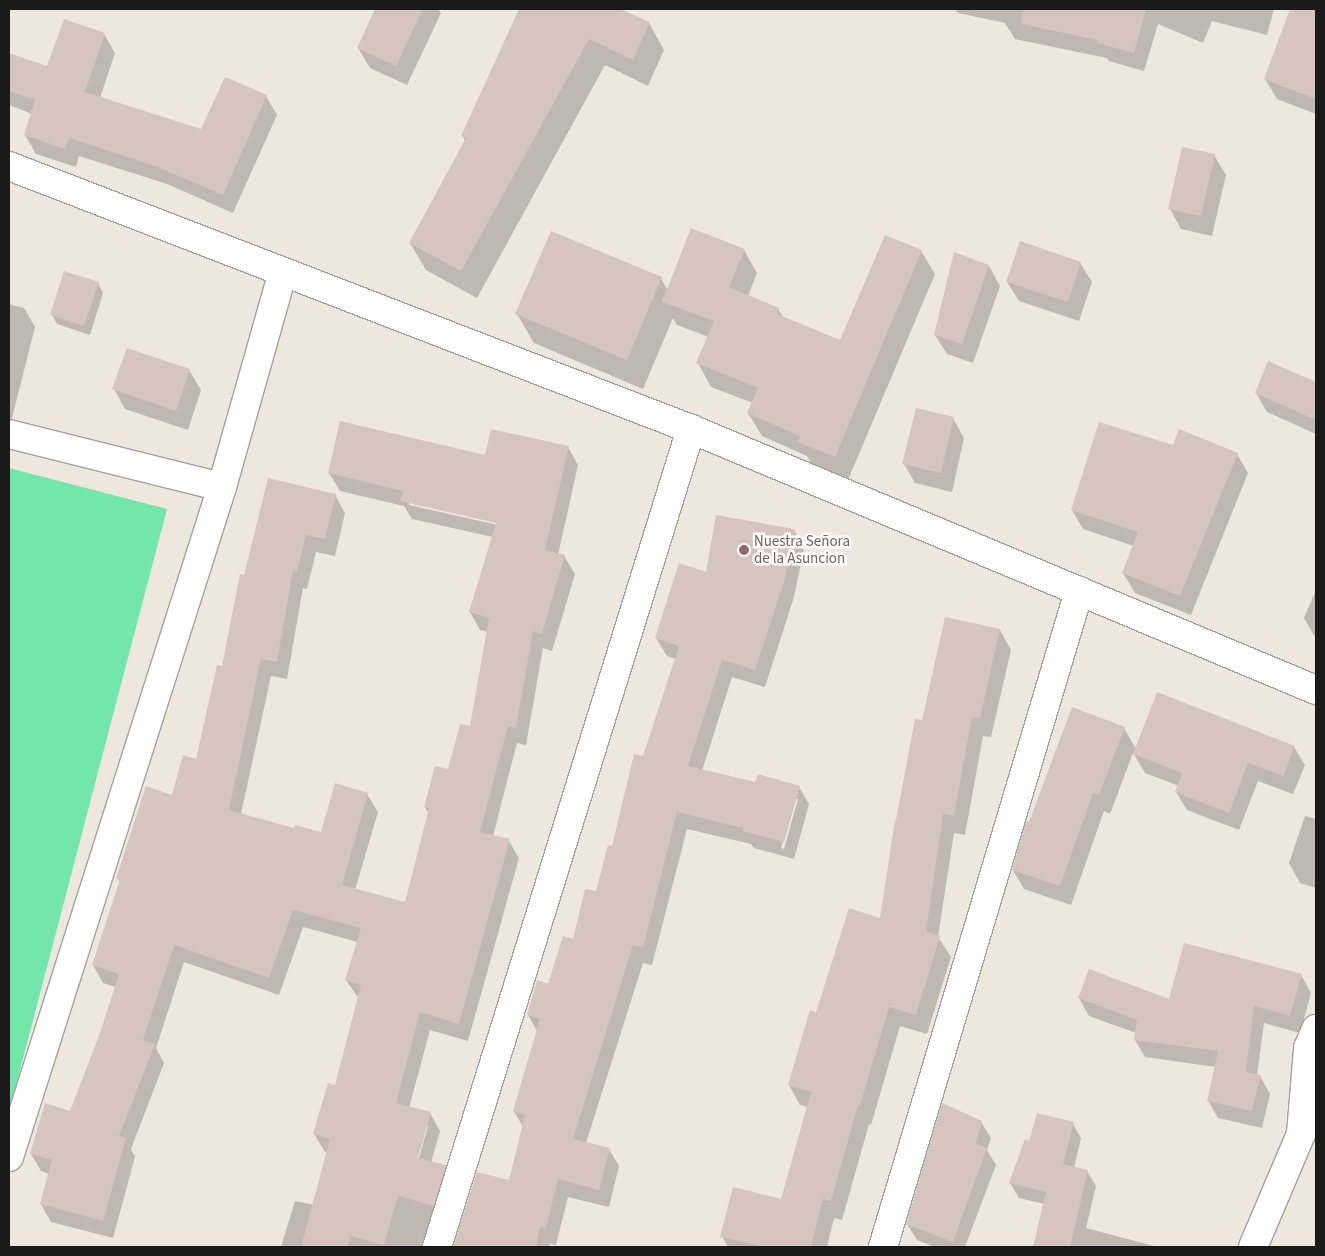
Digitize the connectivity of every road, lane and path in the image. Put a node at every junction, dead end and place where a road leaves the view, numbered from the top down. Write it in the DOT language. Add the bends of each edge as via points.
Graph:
graph roads {
  1 [pos="9,166"];
  2 [pos="283,272"];
  3 [pos="691,428"];
  4 [pos="9,434"];
  5 [pos="222,487"];
  6 [pos="1079,591"];
  7 [pos="1316,690"];
  8 [pos="1316,1029"];
  9 [pos="9,1157"];
  10 [pos="437,1247"];
  11 [pos="882,1247"];
  12 [pos="1253,1247"];
  1 -- 2 [label="street"];
  2 -- 3 [label="street"];
  2 -- 5 [label="street"];
  3 -- 6 [label="street"];
  3 -- 10 [label="street"];
  4 -- 5 [label="street"];
  5 -- 9 [label="street"];
  6 -- 7 [label="street"];
  6 -- 11 [label="street"];
  8 -- 12 [label="street" via="1308,1048 1301,1134"];
}
